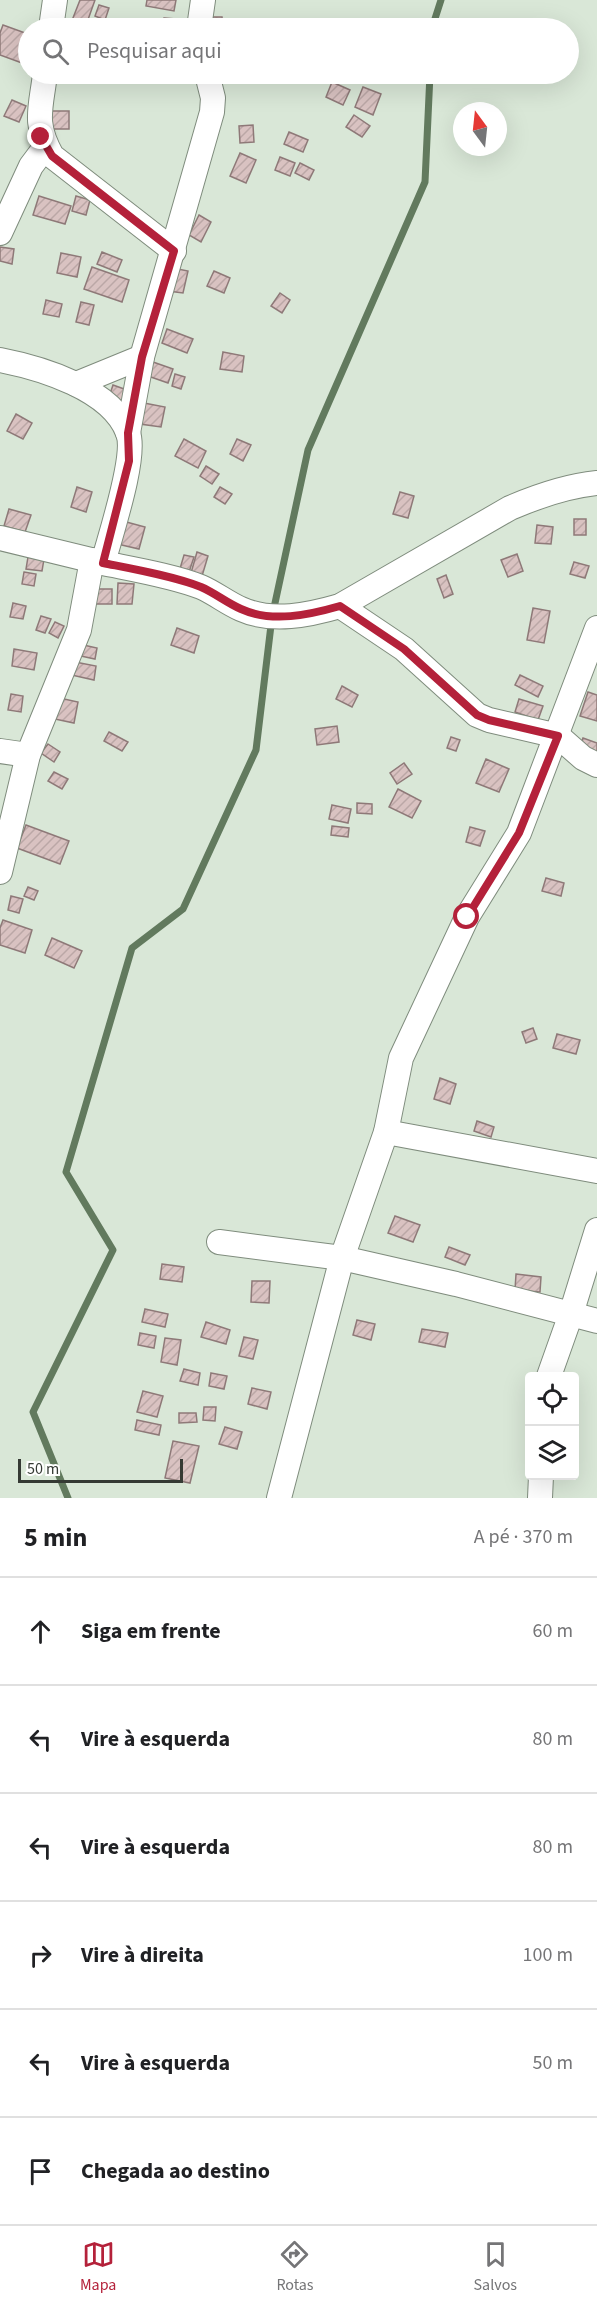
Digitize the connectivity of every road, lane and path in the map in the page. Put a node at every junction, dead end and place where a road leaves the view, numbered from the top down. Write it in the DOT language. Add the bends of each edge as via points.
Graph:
graph roads {
  1 [pos="55,0"];
  2 [pos="203,0"];
  3 [pos="52,18"];
  4 [pos="200,18"];
  5 [pos="43,84"];
  6 [pos="210,84"];
  7 [pos="46,146"];
  8 [pos="0,233"];
  9 [pos="174,251"];
  10 [pos="142,357"];
  11 [pos="0,360"];
  12 [pos="76,384"];
  13 [pos="128,433"];
  14 [pos="597,483"];
  15 [pos="0,538"];
  16 [pos="97,561"];
  17 [pos="340,606"];
  18 [pos="597,628"];
  19 [pos="558,736"];
  20 [pos="0,751"];
  21 [pos="28,755"];
  22 [pos="597,765"];
  23 [pos="0,872"];
  24 [pos="386,1132"];
  25 [pos="597,1171"];
  26 [pos="597,1230"];
  27 [pos="219,1242"];
  28 [pos="342,1258"];
  29 [pos="571,1314"];
  30 [pos="597,1321"];
  31 [pos="551,1372"];
  32 [pos="541,1480"];
  33 [pos="284,1498"];
  34 [pos="540,1498"];
  1 -- 3 [label="street"];
  2 -- 4 [label="street"];
  5 -- 7 [label="street" via="38,119"];
  6 -- 9 [label="street" via="212,112"];
  7 -- 8 [label="street" via="31,166"];
  7 -- 9 [label="street" via="52,156"];
  9 -- 10 [label="street"];
  10 -- 12 [label="street"];
  10 -- 13 [label="street"];
  11 -- 12 [label="street"];
  12 -- 13 [label="street" via="113,410"];
  13 -- 16 [label="street" via="129,461"];
  14 -- 17 [label="street" via="537,496 510,508"];
  15 -- 16 [label="street"];
  16 -- 17 [label="street" via="187,582 244,610 272,617"];
  16 -- 21 [label="street" via="79,630"];
  17 -- 19 [label="street" via="404,649 477,715"];
  18 -- 19 [label="street"];
  19 -- 22 [label="street"];
  19 -- 24 [label="street" via="519,833 467,917 408,1041"];
  20 -- 21 [label="street"];
  21 -- 23 [label="street"];
  24 -- 25 [label="street"];
  24 -- 28 [label="street"];
  26 -- 29 [label="street"];
  27 -- 28 [label="street"];
  28 -- 29 [label="street"];
  28 -- 33 [label="street"];
  29 -- 30 [label="street"];
  29 -- 31 [label="street"];
  32 -- 34 [label="street"];
}
